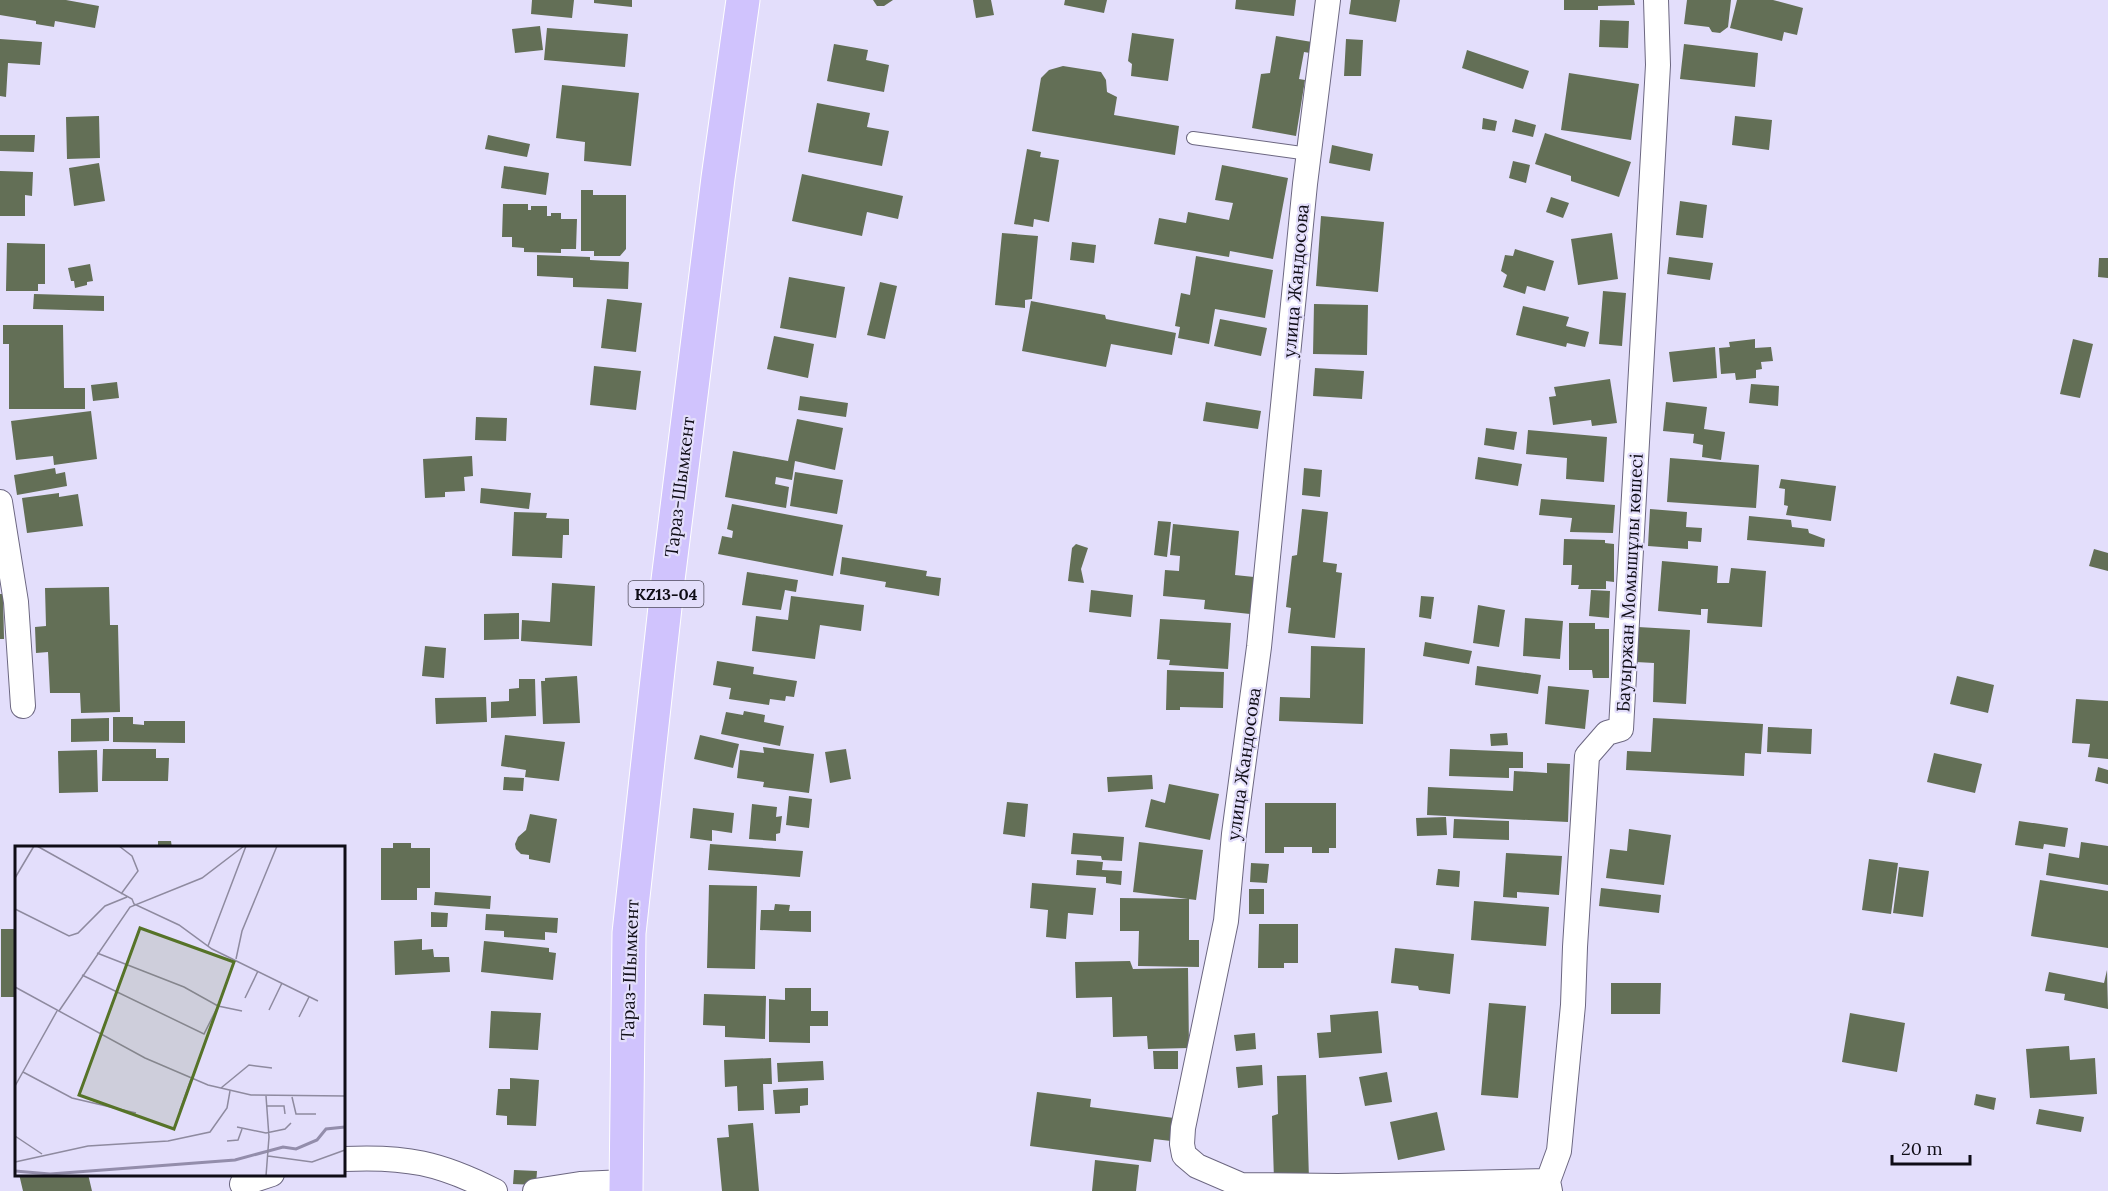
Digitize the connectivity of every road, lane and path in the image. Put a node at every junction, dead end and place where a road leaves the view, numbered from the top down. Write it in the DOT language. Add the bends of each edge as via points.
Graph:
graph roads {
  1 [pos="742,0"];
  2 [pos="1328,0"];
  3 [pos="1656,0"];
  4 [pos="1193,138"];
  5 [pos="1309,154"];
  6 [pos="0,502"];
  7 [pos="23,706"];
  8 [pos="345,1159"];
  9 [pos="266,1176"];
  10 [pos="242,1184"];
  11 [pos="1549,1186"];
  12 [pos="626,1187"];
  13 [pos="495,1191"];
  14 [pos="535,1191"];
  1 -- 12 [label="main road, Тараз-Шымкент / KZ13-04" via="671,556 629,933"];
  2 -- 5 [label="street, улица Жандосова"];
  3 -- 11 [label="street, Бауыржан Момышұлы көшесі" via="1659,65 1621,729 1607,733 1587,756 1573,1005 1559,1151"];
  4 -- 5 [label="lane"];
  5 -- 11 [label="street, улица Жандосова" via="1260,647 1233,834 1226,921 1183,1128 1184,1155 1197,1166 1241,1185"];
  6 -- 7 [label="street" via="16,602"];
  8 -- 13 [label="street" via="424,1162 462,1174"];
  9 -- 10 [label="street"];
  12 -- 14 [label="street" via="580,1184"];
}
